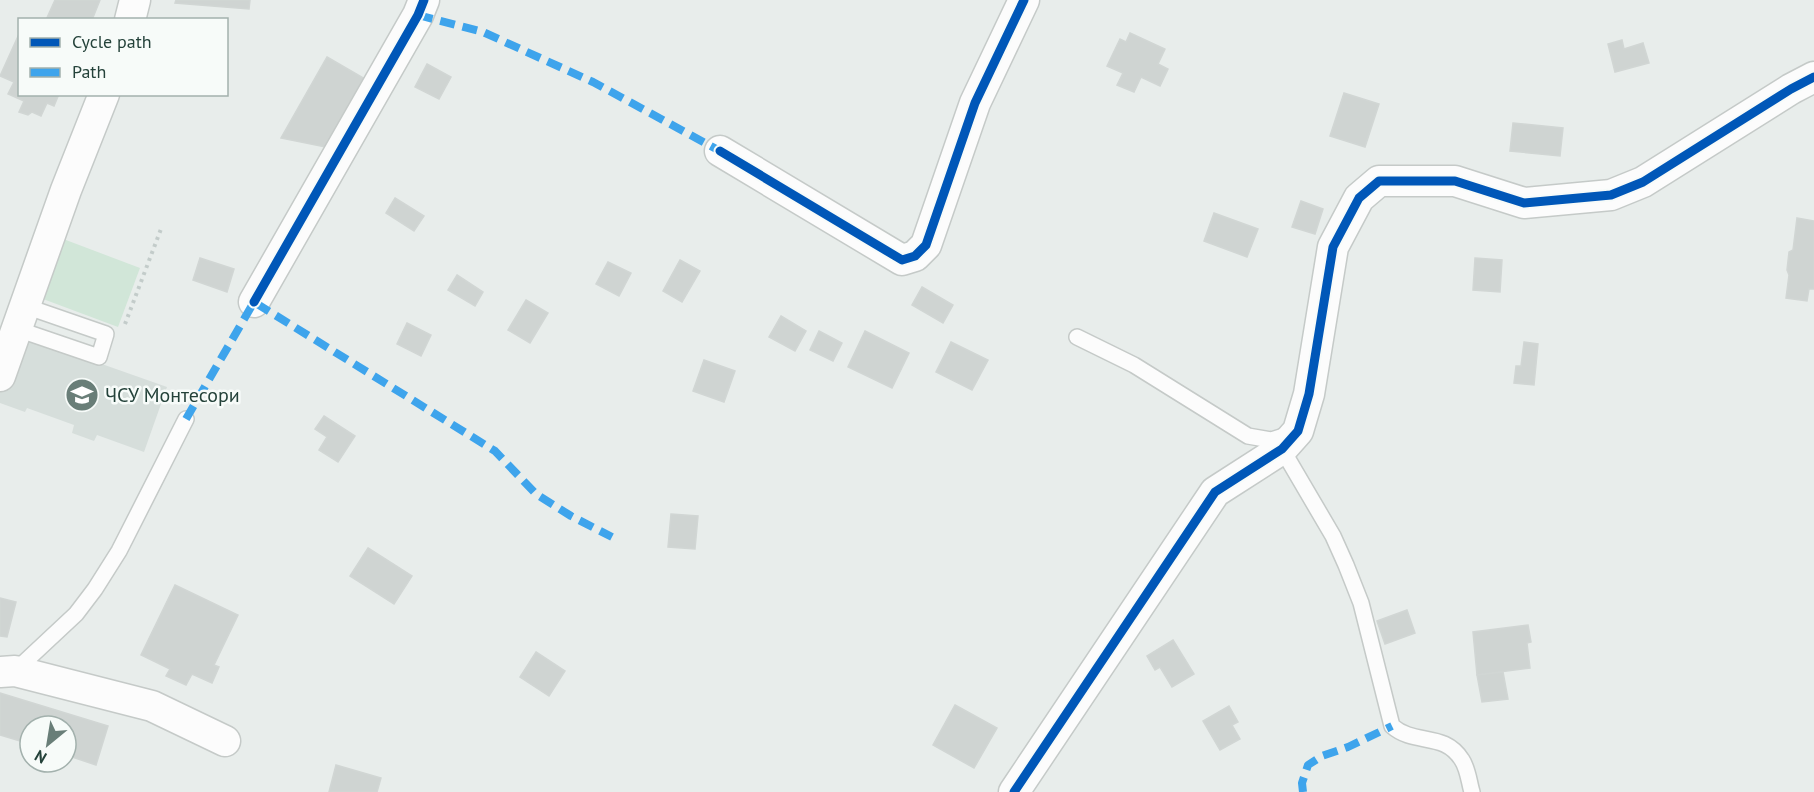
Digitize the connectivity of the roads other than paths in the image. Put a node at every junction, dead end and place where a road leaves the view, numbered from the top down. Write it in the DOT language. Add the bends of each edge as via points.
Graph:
graph roads {
  1 [pos="135,0"];
  2 [pos="424,0"];
  3 [pos="1024,0"];
  4 [pos="130,18"];
  5 [pos="1814,77"];
  6 [pos="103,96"];
  7 [pos="720,151"];
  8 [pos="254,302"];
  9 [pos="21,317"];
  10 [pos="1077,337"];
  11 [pos="0,376"];
  12 [pos="186,420"];
  13 [pos="1290,440"];
  14 [pos="7,672"];
  15 [pos="225,741"];
  16 [pos="1014,792"];
  17 [pos="1472,792"];
  1 -- 4 [label="street"];
  2 -- 8 [label="street"];
  3 -- 7 [label="street" via="975,104 926,245 915,256 902,260"];
  5 -- 13 [label="street" via="1643,182 1611,195 1524,203 1455,181 1379,181 1359,198 1333,247 1309,394"];
  6 -- 9 [label="street"];
  9 -- 9 [label="lane" via="106,334 99,357"];
  9 -- 11 [label="street"];
  10 -- 13 [label="lane" via="1134,365 1248,436"];
  12 -- 14 [label="lane" via="119,551 95,589 76,614"];
  13 -- 16 [label="street" via="1215,492"];
  13 -- 17 [label="lane" via="1361,603 1392,726 1401,734 1444,742 1455,751 1464,762"];
  14 -- 15 [label="street" via="152,706"];
}
